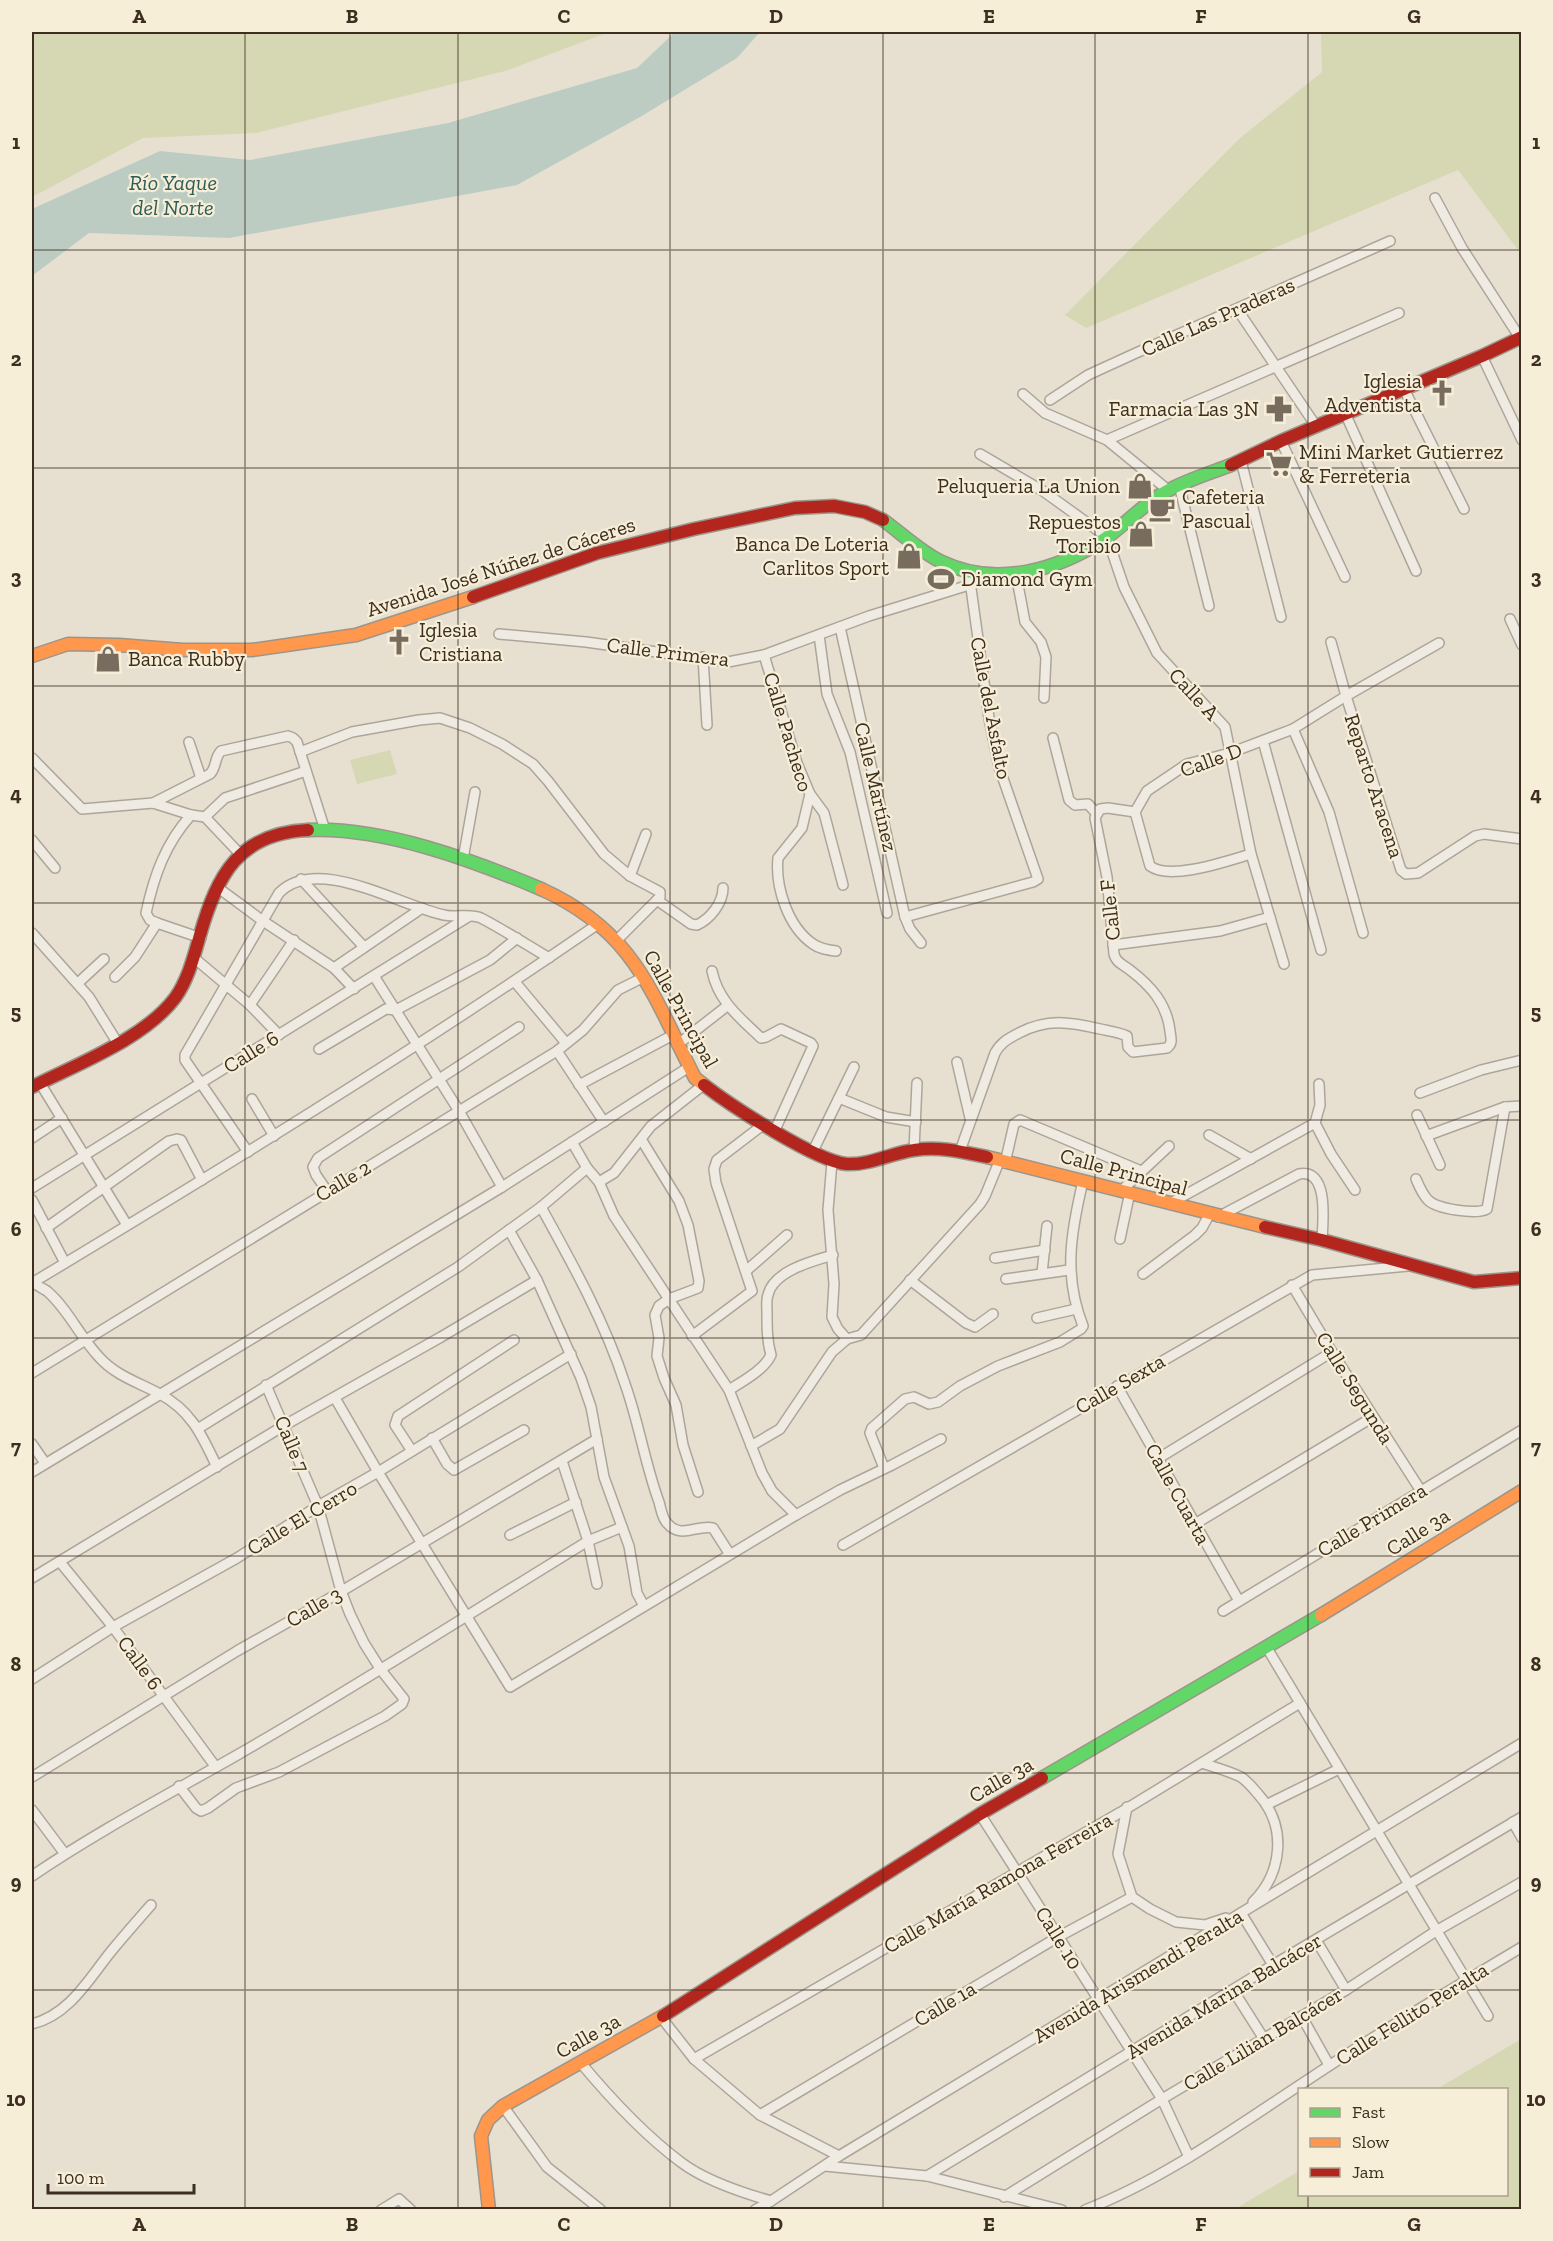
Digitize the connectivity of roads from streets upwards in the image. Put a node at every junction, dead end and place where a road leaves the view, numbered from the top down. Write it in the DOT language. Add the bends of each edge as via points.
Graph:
graph roads {
  1 [pos="1436,198"];
  2 [pos="1390,241"];
  3 [pos="1237,309"];
  4 [pos="1399,313"];
  5 [pos="1521,338"];
  6 [pos="1482,356"];
  7 [pos="1278,367"];
  8 [pos="1404,389"];
  9 [pos="1023,394"];
  10 [pos="1050,400"];
  11 [pos="1345,413"];
  12 [pos="1316,426"];
  13 [pos="1107,440"];
  14 [pos="1521,440"];
  15 [pos="1281,441"];
  16 [pos="980,454"];
  17 [pos="1241,461"];
  18 [pos="1174,488"];
  19 [pos="1464,508"];
  20 [pos="1107,537"];
  21 [pos="1416,571"];
  22 [pos="1016,574"];
  23 [pos="1344,577"];
  24 [pos="970,579"];
  25 [pos="1209,606"];
  26 [pos="1281,617"];
  27 [pos="1510,619"];
  28 [pos="840,627"];
  29 [pos="499,634"];
  30 [pos="819,634"];
  31 [pos="1331,642"];
  32 [pos="1439,643"];
  33 [pos="1521,645"];
  34 [pos="764,655"];
  35 [pos="32,656"];
  36 [pos="703,657"];
  37 [pos="1346,696"];
  38 [pos="1044,698"];
  39 [pos="706,725"];
  40 [pos="1293,729"];
  41 [pos="1053,738"];
  42 [pos="1263,741"];
  43 [pos="189,742"];
  44 [pos="300,752"];
  45 [pos="1230,753"];
  46 [pos="32,758"];
  47 [pos="306,771"];
  48 [pos="201,778"];
  49 [pos="476,792"];
  50 [pos="810,794"];
  51 [pos="153,803"];
  52 [pos="1135,812"];
  53 [pos="1096,813"];
  54 [pos="191,815"];
  55 [pos="206,817"];
  56 [pos="325,830"];
  57 [pos="646,834"];
  58 [pos="1521,839"];
  59 [pos="32,840"];
  60 [pos="240,854"];
  61 [pos="1251,855"];
  62 [pos="463,859"];
  63 [pos="55,868"];
  64 [pos="630,876"];
  65 [pos="300,879"];
  66 [pos="843,885"];
  67 [pos="217,887"];
  68 [pos="723,888"];
  69 [pos="657,900"];
  70 [pos="422,908"];
  71 [pos="887,913"];
  72 [pos="470,916"];
  73 [pos="905,917"];
  74 [pos="1270,917"];
  75 [pos="262,921"];
  76 [pos="157,922"];
  77 [pos="598,924"];
  78 [pos="32,933"];
  79 [pos="1363,933"];
  80 [pos="201,938"];
  81 [pos="517,938"];
  82 [pos="294,940"];
  83 [pos="616,941"];
  84 [pos="921,943"];
  85 [pos="1113,945"];
  86 [pos="364,947"];
  87 [pos="1321,950"];
  88 [pos="836,951"];
  89 [pos="193,957"];
  90 [pos="549,958"];
  91 [pos="104,959"];
  92 [pos="1284,964"];
  93 [pos="334,968"];
  94 [pos="712,971"];
  95 [pos="374,976"];
  96 [pos="115,977"];
  97 [pos="644,977"];
  98 [pos="514,982"];
  99 [pos="78,983"];
  100 [pos="226,985"];
  101 [pos="354,989"];
  102 [pos="250,1005"];
  103 [pos="727,1006"];
  104 [pos="396,1010"];
  105 [pos="519,1027"];
  106 [pos="279,1035"];
  107 [pos="675,1040"];
  108 [pos="117,1042"];
  109 [pos="566,1043"];
  110 [pos="416,1045"];
  111 [pos="320,1049"];
  112 [pos="556,1051"];
  113 [pos="1521,1060"];
  114 [pos="957,1062"];
  115 [pos="854,1066"];
  116 [pos="689,1067"];
  117 [pos="437,1079"];
  118 [pos="202,1083"];
  119 [pos="917,1083"];
  120 [pos="1319,1084"];
  121 [pos="36,1085"];
  122 [pos="579,1085"];
  123 [pos="702,1086"];
  124 [pos="1420,1093"];
  125 [pos="839,1098"];
  126 [pos="252,1099"];
  127 [pos="1521,1106"];
  128 [pos="1505,1107"];
  129 [pos="459,1111"];
  130 [pos="1418,1115"];
  131 [pos="62,1118"];
  132 [pos="970,1119"];
  133 [pos="604,1122"];
  134 [pos="915,1122"];
  135 [pos="1316,1123"];
  136 [pos="770,1127"];
  137 [pos="1209,1135"];
  138 [pos="274,1136"];
  139 [pos="1426,1136"];
  140 [pos="32,1138"];
  141 [pos="641,1139"];
  142 [pos="572,1142"];
  143 [pos="1168,1146"];
  144 [pos="914,1150"];
  145 [pos="813,1151"];
  146 [pos="960,1151"];
  147 [pos="248,1152"];
  148 [pos="84,1155"];
  149 [pos="1251,1160"];
  150 [pos="832,1161"];
  151 [pos="1002,1162"];
  152 [pos="1440,1165"];
  153 [pos="587,1168"];
  154 [pos="1141,1171"];
  155 [pos="1416,1179"];
  156 [pos="202,1180"];
  157 [pos="1083,1181"];
  158 [pos="599,1182"];
  159 [pos="502,1187"];
  160 [pos="32,1188"];
  161 [pos="104,1188"];
  162 [pos="1355,1190"];
  163 [pos="327,1191"];
  164 [pos="1126,1191"];
  165 [pos="32,1200"];
  166 [pos="1169,1204"];
  167 [pos="541,1207"];
  168 [pos="1214,1216"];
  169 [pos="127,1225"];
  170 [pos="1047,1226"];
  171 [pos="46,1228"];
  172 [pos="509,1230"];
  173 [pos="787,1235"];
  174 [pos="1120,1239"];
  175 [pos="1322,1240"];
  176 [pos="1045,1250"];
  177 [pos="833,1255"];
  178 [pos="995,1258"];
  179 [pos="65,1263"];
  180 [pos="1411,1266"];
  181 [pos="1070,1270"];
  182 [pos="746,1271"];
  183 [pos="1042,1273"];
  184 [pos="1143,1274"];
  185 [pos="1521,1278"];
  186 [pos="1006,1279"];
  187 [pos="537,1280"];
  188 [pos="910,1280"];
  189 [pos="32,1283"];
  190 [pos="1292,1285"];
  191 [pos="752,1291"];
  192 [pos="768,1293"];
  193 [pos="669,1299"];
  194 [pos="1077,1309"];
  195 [pos="993,1314"];
  196 [pos="1037,1318"];
  197 [pos="692,1336"];
  198 [pos="847,1339"];
  199 [pos="86,1340"];
  200 [pos="514,1340"];
  201 [pos="1332,1352"];
  202 [pos="571,1354"];
  203 [pos="32,1373"];
  204 [pos="266,1385"];
  205 [pos="1117,1386"];
  206 [pos="729,1390"];
  207 [pos="160,1394"];
  208 [pos="335,1398"];
  209 [pos="1373,1417"];
  210 [pos="285,1425"];
  211 [pos="199,1428"];
  212 [pos="524,1430"];
  213 [pos="1521,1430"];
  214 [pos="432,1438"];
  215 [pos="597,1439"];
  216 [pos="941,1439"];
  217 [pos="32,1444"];
  218 [pos="751,1446"];
  219 [pos="412,1451"];
  220 [pos="1159,1458"];
  221 [pos="562,1461"];
  222 [pos="45,1463"];
  223 [pos="217,1467"];
  224 [pos="884,1468"];
  225 [pos="32,1472"];
  226 [pos="378,1472"];
  227 [pos="1421,1491"];
  228 [pos="1521,1491"];
  229 [pos="698,1492"];
  230 [pos="576,1502"];
  231 [pos="318,1506"];
  232 [pos="796,1515"];
  233 [pos="1194,1524"];
  234 [pos="622,1527"];
  235 [pos="510,1535"];
  236 [pos="588,1541"];
  237 [pos="423,1543"];
  238 [pos="843,1545"];
  239 [pos="729,1553"];
  240 [pos="60,1562"];
  241 [pos="32,1578"];
  242 [pos="597,1584"];
  243 [pos="341,1591"];
  244 [pos="1239,1601"];
  245 [pos="644,1606"];
  246 [pos="1223,1611"];
  247 [pos="465,1616"];
  248 [pos="113,1627"];
  249 [pos="1267,1648"];
  250 [pos="381,1670"];
  251 [pos="32,1679"];
  252 [pos="164,1696"];
  253 [pos="1300,1703"];
  254 [pos="1521,1744"];
  255 [pos="1202,1763"];
  256 [pos="215,1766"];
  257 [pos="1339,1769"];
  258 [pos="32,1777"];
  259 [pos="179,1786"];
  260 [pos="1268,1804"];
  261 [pos="1127,1807"];
  262 [pos="32,1810"];
  263 [pos="980,1814"];
  264 [pos="1517,1820"];
  265 [pos="1377,1831"];
  266 [pos="1521,1838"];
  267 [pos="65,1854"];
  268 [pos="1018,1872"];
  269 [pos="32,1876"];
  270 [pos="1521,1882"];
  271 [pos="1409,1885"];
  272 [pos="1132,1897"];
  273 [pos="151,1905"];
  274 [pos="1241,1913"];
  275 [pos="1436,1931"];
  276 [pos="1058,1937"];
  277 [pos="1316,1940"];
  278 [pos="1521,1947"];
  279 [pos="1273,1965"];
  280 [pos="1467,1980"];
  281 [pos="1233,1990"];
  282 [pos="1346,1990"];
  283 [pos="1099,2000"];
  284 [pos="1488,2016"];
  285 [pos="1302,2017"];
  286 [pos="661,2018"];
  287 [pos="32,2024"];
  288 [pos="1264,2039"];
  289 [pos="1132,2051"];
  290 [pos="694,2059"];
  291 [pos="580,2062"];
  292 [pos="1329,2065"];
  293 [pos="1162,2099"];
  294 [pos="503,2106"];
  295 [pos="760,2115"];
  296 [pos="839,2156"];
  297 [pos="1189,2157"];
  298 [pos="825,2166"];
  299 [pos="927,2176"];
  300 [pos="1004,2197"];
  301 [pos="771,2201"];
  302 [pos="1106,2201"];
  303 [pos="381,2210"];
  304 [pos="411,2210"];
  305 [pos="489,2210"];
  306 [pos="601,2210"];
  307 [pos="755,2210"];
  308 [pos="1062,2210"];
  309 [pos="1085,2210"];
  310 [pos="1114,2210"];
  1 -- 5 [label="street" via="1462,248"];
  2 -- 3 [label="street, Calle Las Praderas"];
  3 -- 7 [label="street"];
  3 -- 10 [label="street, Calle Las Praderas" via="1088,375"];
  4 -- 7 [label="street"];
  5 -- 6 [label="street, Avenida José Núñez de Cáceres"];
  6 -- 8 [label="street, Avenida José Núñez de Cáceres"];
  6 -- 14 [label="street"];
  7 -- 12 [label="street"];
  7 -- 13 [label="street"];
  8 -- 11 [label="street, Avenida José Núñez de Cáceres"];
  8 -- 19 [label="street"];
  9 -- 13 [label="street" via="1045,413"];
  11 -- 12 [label="street, Avenida José Núñez de Cáceres"];
  11 -- 21 [label="street"];
  12 -- 15 [label="street, Avenida José Núñez de Cáceres"];
  13 -- 18 [label="street"];
  15 -- 17 [label="street, Avenida José Núñez de Cáceres"];
  15 -- 23 [label="street"];
  16 -- 20 [label="street" via="1043,491"];
  17 -- 18 [label="street, Avenida José Núñez de Cáceres"];
  17 -- 26 [label="street"];
  18 -- 20 [label="street, Avenida José Núñez de Cáceres" via="1148,503"];
  18 -- 25 [label="street"];
  20 -- 22 [label="street, Avenida José Núñez de Cáceres" via="1077,556 1044,569"];
  20 -- 45 [label="street, Calle A" via="1124,587 1157,653 1225,727"];
  22 -- 24 [label="street, Avenida José Núñez de Cáceres"];
  22 -- 38 [label="street" via="1025,622 1041,642 1046,657"];
  24 -- 28 [label="street, Calle Primera"];
  24 -- 35 [label="street, Avenida José Núñez de Cáceres" via="865,512 834,506 795,508 597,553 356,635 252,650 68,644"];
  24 -- 73 [label="street, Calle del Asfalto" via="999,767 1038,879"];
  27 -- 33 [label="street"];
  28 -- 30 [label="street, Calle Primera"];
  28 -- 73 [label="street, Calle Martínez"];
  29 -- 36 [label="street, Calle Primera"];
  30 -- 34 [label="street, Calle Primera"];
  30 -- 71 [label="street" via="827,694 850,752"];
  31 -- 37 [label="street, Reparto Aracena"];
  32 -- 37 [label="street, Calle D"];
  34 -- 36 [label="street, Calle Primera" via="728,662"];
  34 -- 50 [label="street, Calle Pacheco"];
  36 -- 39 [label="street"];
  37 -- 40 [label="street, Calle D"];
  37 -- 58 [label="street, Reparto Aracena" via="1401,870 1406,874 1418,873 1475,836"];
  40 -- 42 [label="street, Calle D"];
  40 -- 79 [label="street" via="1329,812"];
  41 -- 53 [label="street" via="1069,800 1088,804"];
  42 -- 45 [label="street, Calle D"];
  42 -- 87 [label="street"];
  43 -- 48 [label="street"];
  44 -- 47 [label="street"];
  44 -- 48 [label="street" via="295,740 288,736 221,752 213,771"];
  44 -- 64 [label="street" via="352,732 419,720 440,718 455,722 502,744 532,764 604,854"];
  45 -- 52 [label="street, Calle D" via="1187,764 1169,775 1147,791"];
  45 -- 61 [label="street, Calle A"];
  46 -- 51 [label="street" via="82,809"];
  47 -- 55 [label="street" via="225,798"];
  47 -- 56 [label="street"];
  48 -- 51 [label="street"];
  49 -- 62 [label="street"];
  50 -- 66 [label="street" via="824,813"];
  50 -- 88 [label="street, Calle Pacheco" via="802,828 778,858 781,893 804,936 822,950"];
  51 -- 54 [label="street"];
  52 -- 53 [label="street" via="1108,808"];
  52 -- 61 [label="street" via="1150,866 1157,871 1193,870"];
  53 -- 85 [label="street, Calle F"];
  54 -- 55 [label="street"];
  54 -- 76 [label="street" via="159,863 146,913"];
  55 -- 60 [label="street"];
  56 -- 60 [label="street, Calle Principal" via="276,835"];
  56 -- 62 [label="street, Calle Principal" via="381,837"];
  57 -- 64 [label="street"];
  59 -- 63 [label="street"];
  60 -- 67 [label="street, Calle Principal"];
  61 -- 74 [label="street, Calle A"];
  62 -- 77 [label="street, Calle Principal" via="558,897"];
  64 -- 69 [label="street" via="660,892"];
  65 -- 70 [label="street" via="335,881"];
  65 -- 75 [label="street" via="279,893"];
  65 -- 86 [label="street"];
  67 -- 75 [label="street"];
  67 -- 80 [label="street, Calle Principal"];
  68 -- 69 [label="street" via="722,900 697,925"];
  69 -- 83 [label="street"];
  70 -- 72 [label="street" via="446,916"];
  70 -- 86 [label="street"];
  72 -- 81 [label="street"];
  72 -- 95 [label="street, Calle 6"];
  73 -- 84 [label="street, Calle Martínez"];
  74 -- 85 [label="street" via="1220,931"];
  74 -- 92 [label="street, Calle A"];
  75 -- 82 [label="street"];
  75 -- 100 [label="street"];
  76 -- 80 [label="street"];
  76 -- 96 [label="street" via="135,957"];
  77 -- 83 [label="street, Calle Principal"];
  77 -- 90 [label="street"];
  78 -- 99 [label="street"];
  80 -- 89 [label="street, Calle Principal"];
  81 -- 90 [label="street"];
  81 -- 104 [label="street" via="490,960"];
  82 -- 93 [label="street"];
  82 -- 102 [label="street"];
  83 -- 97 [label="street, Calle Principal"];
  85 -- 132 [label="street, Calle F" via="1117,961 1159,998 1172,1042 1167,1048 1133,1052 1124,1035 1074,1023 1056,1021 1028,1028 1001,1043"];
  86 -- 93 [label="street"];
  89 -- 100 [label="street"];
  89 -- 108 [label="street, Calle Principal" via="182,987 169,1005"];
  90 -- 98 [label="street"];
  91 -- 99 [label="street"];
  93 -- 101 [label="street"];
  94 -- 103 [label="street"];
  95 -- 101 [label="street, Calle 6"];
  95 -- 104 [label="street"];
  97 -- 107 [label="street, Calle Principal"];
  97 -- 109 [label="street, Calle 2" via="618,990 583,1030"];
  98 -- 109 [label="street"];
  98 -- 110 [label="street"];
  99 -- 108 [label="street"];
  100 -- 102 [label="street"];
  100 -- 118 [label="street" via="185,1055"];
  101 -- 106 [label="street, Calle 6"];
  102 -- 106 [label="street"];
  103 -- 107 [label="street"];
  103 -- 136 [label="street" via="761,1038 781,1029 813,1046"];
  104 -- 110 [label="street"];
  104 -- 111 [label="street" via="386,1009"];
  105 -- 117 [label="street"];
  106 -- 118 [label="street, Calle 6"];
  107 -- 116 [label="street, Calle Principal"];
  107 -- 122 [label="street"];
  108 -- 121 [label="street, Calle Principal"];
  109 -- 112 [label="street, Calle 2"];
  110 -- 117 [label="street"];
  110 -- 138 [label="street"];
  112 -- 122 [label="street"];
  112 -- 129 [label="street, Calle 2"];
  113 -- 124 [label="street"];
  114 -- 132 [label="street"];
  115 -- 125 [label="street"];
  116 -- 123 [label="street, Calle Principal"];
  116 -- 133 [label="street"];
  117 -- 129 [label="street"];
  117 -- 163 [label="street" via="318,1158 313,1167"];
  118 -- 147 [label="street"];
  118 -- 148 [label="street, Calle 6"];
  119 -- 134 [label="street"];
  120 -- 135 [label="street"];
  121 -- 131 [label="street"];
  122 -- 133 [label="street"];
  123 -- 136 [label="street, Calle Principal"];
  123 -- 141 [label="street" via="668,1111"];
  125 -- 134 [label="street" via="886,1117"];
  125 -- 145 [label="street"];
  126 -- 138 [label="street"];
  127 -- 128 [label="street"];
  128 -- 139 [label="street"];
  128 -- 155 [label="street" via="1487,1209 1464,1211 1436,1205 1422,1192"];
  129 -- 159 [label="street"];
  129 -- 163 [label="street, Calle 2"];
  130 -- 139 [label="street"];
  131 -- 140 [label="street"];
  131 -- 148 [label="street"];
  132 -- 146 [label="street"];
  133 -- 142 [label="street"];
  134 -- 144 [label="street"];
  135 -- 149 [label="street"];
  135 -- 162 [label="street"];
  136 -- 145 [label="street, Calle Principal"];
  136 -- 182 [label="street" via="717,1160 714,1170"];
  137 -- 149 [label="street"];
  138 -- 147 [label="street"];
  139 -- 152 [label="street"];
  141 -- 158 [label="street" via="614,1173"];
  141 -- 193 [label="street" via="679,1201 699,1281 698,1288"];
  142 -- 153 [label="street"];
  142 -- 159 [label="street"];
  143 -- 154 [label="street"];
  144 -- 146 [label="street, Calle Principal"];
  144 -- 150 [label="street, Calle Principal" via="854,1164"];
  145 -- 150 [label="street, Calle Principal"];
  146 -- 151 [label="street, Calle Principal"];
  147 -- 156 [label="street"];
  148 -- 160 [label="street, Calle 6"];
  148 -- 161 [label="street"];
  149 -- 166 [label="street"];
  150 -- 177 [label="street" via="828,1210"];
  151 -- 154 [label="street" via="1014,1124 1020,1119"];
  151 -- 157 [label="street, Calle Principal"];
  151 -- 188 [label="street" via="980,1204"];
  153 -- 158 [label="street"];
  153 -- 167 [label="street"];
  154 -- 164 [label="street"];
  156 -- 161 [label="street" via="177,1139"];
  156 -- 169 [label="street"];
  157 -- 164 [label="street, Calle Principal"];
  157 -- 181 [label="street" via="1071,1238"];
  158 -- 193 [label="street" via="614,1216"];
  159 -- 207 [label="street"];
  161 -- 169 [label="street"];
  161 -- 171 [label="street"];
  163 -- 199 [label="street, Calle 2"];
  164 -- 166 [label="street, Calle Principal"];
  164 -- 174 [label="street"];
  165 -- 171 [label="street"];
  166 -- 168 [label="street, Calle Principal"];
  167 -- 172 [label="street"];
  167 -- 239 [label="street" via="587,1294 625,1382 665,1522 683,1532 705,1526 713,1528"];
  168 -- 175 [label="street, Calle Principal"];
  168 -- 175 [label="street" via="1306,1173 1319,1185"];
  168 -- 184 [label="street" via="1196,1235"];
  169 -- 179 [label="street"];
  170 -- 176 [label="street"];
  171 -- 179 [label="street"];
  172 -- 187 [label="street"];
  172 -- 204 [label="street" via="391,1310"];
  173 -- 182 [label="street"];
  175 -- 180 [label="street, Calle Principal"];
  176 -- 178 [label="street"];
  176 -- 183 [label="street"];
  177 -- 192 [label="street" via="799,1265"];
  177 -- 198 [label="street" via="832,1317"];
  179 -- 189 [label="street"];
  180 -- 185 [label="street, Calle Principal" via="1474,1282"];
  180 -- 190 [label="street, Calle Sexta" via="1312,1275"];
  181 -- 183 [label="street"];
  181 -- 194 [label="street"];
  182 -- 191 [label="street"];
  183 -- 186 [label="street"];
  187 -- 202 [label="street"];
  187 -- 208 [label="street"];
  188 -- 195 [label="street" via="975,1327"];
  188 -- 198 [label="street" via="861,1335"];
  189 -- 199 [label="street" via="48,1292"];
  190 -- 201 [label="street, Calle Segunda"];
  190 -- 205 [label="street, Calle Sexta"];
  191 -- 192 [label="street"];
  191 -- 197 [label="street"];
  192 -- 206 [label="street" via="771,1355 759,1369"];
  193 -- 197 [label="street"];
  193 -- 229 [label="street" via="655,1315 657,1356 676,1405 683,1445"];
  194 -- 196 [label="street"];
  194 -- 224 [label="street" via="1082,1328 1060,1342 998,1366 938,1402 904,1399 870,1433"];
  197 -- 206 [label="street"];
  198 -- 218 [label="street" via="832,1352 780,1429"];
  199 -- 203 [label="street, Calle 2"];
  199 -- 207 [label="street" via="114,1370"];
  200 -- 219 [label="street" via="398,1416 395,1425"];
  201 -- 209 [label="street, Calle Segunda"];
  201 -- 220 [label="street"];
  202 -- 214 [label="street, Calle El Cerro"];
  202 -- 215 [label="street" via="591,1407"];
  204 -- 210 [label="street, Calle 7"];
  204 -- 211 [label="street"];
  205 -- 220 [label="street, Calle Cuarta"];
  205 -- 238 [label="street, Calle Sexta"];
  206 -- 218 [label="street"];
  207 -- 211 [label="street"];
  207 -- 222 [label="street"];
  208 -- 210 [label="street"];
  208 -- 226 [label="street"];
  209 -- 227 [label="street, Calle Segunda"];
  209 -- 233 [label="street"];
  210 -- 223 [label="street"];
  210 -- 231 [label="street, Calle 7"];
  211 -- 223 [label="street"];
  212 -- 214 [label="street" via="454,1470"];
  213 -- 227 [label="street, Calle Primera"];
  214 -- 219 [label="street, Calle El Cerro"];
  215 -- 221 [label="street, Calle 3"];
  215 -- 234 [label="street" via="604,1478"];
  216 -- 224 [label="street"];
  217 -- 222 [label="street"];
  218 -- 232 [label="street" via="772,1491"];
  219 -- 226 [label="street, Calle El Cerro"];
  220 -- 233 [label="street, Calle Cuarta"];
  221 -- 230 [label="street"];
  221 -- 237 [label="street, Calle 3"];
  222 -- 225 [label="street"];
  223 -- 240 [label="street"];
  224 -- 232 [label="street"];
  226 -- 231 [label="street, Calle El Cerro"];
  226 -- 237 [label="street"];
  227 -- 244 [label="street, Calle Primera"];
  228 -- 249 [label="street, Calle 3a"];
  230 -- 235 [label="street"];
  230 -- 236 [label="street"];
  231 -- 243 [label="street, Calle 7"];
  231 -- 248 [label="street, Calle El Cerro" via="237,1558"];
  232 -- 239 [label="street"];
  233 -- 244 [label="street, Calle Cuarta"];
  234 -- 236 [label="street"];
  234 -- 245 [label="street" via="637,1593"];
  236 -- 242 [label="street"];
  236 -- 247 [label="street"];
  237 -- 243 [label="street, Calle 3"];
  237 -- 247 [label="street"];
  239 -- 245 [label="street"];
  240 -- 241 [label="street"];
  240 -- 248 [label="street, Calle 6"];
  243 -- 250 [label="street, Calle 7"];
  243 -- 252 [label="street, Calle 3"];
  244 -- 246 [label="street, Calle Primera"];
  245 -- 247 [label="street" via="510,1687"];
  247 -- 250 [label="street"];
  248 -- 251 [label="street, Calle El Cerro"];
  248 -- 252 [label="street, Calle 6"];
  249 -- 253 [label="street"];
  249 -- 263 [label="street, Calle 3a"];
  250 -- 256 [label="street"];
  250 -- 259 [label="street, Calle 7" via="404,1699 385,1716 279,1772 236,1788 208,1809 196,1808"];
  252 -- 256 [label="street, Calle 6"];
  252 -- 258 [label="street, Calle 3"];
  253 -- 255 [label="street, Calle María Ramona Ferreira"];
  253 -- 257 [label="street"];
  254 -- 265 [label="street, Avenida Arismendi Peralta"];
  255 -- 260 [label="street" via="1243,1778"];
  255 -- 261 [label="street, Calle María Ramona Ferreira"];
  256 -- 259 [label="street"];
  257 -- 260 [label="street"];
  257 -- 265 [label="street"];
  259 -- 267 [label="street"];
  260 -- 274 [label="street" via="1278,1833 1277,1862 1265,1890"];
  261 -- 268 [label="street, Calle María Ramona Ferreira"];
  261 -- 272 [label="street" via="1118,1854"];
  262 -- 267 [label="street"];
  263 -- 268 [label="street, Calle 10"];
  263 -- 286 [label="street, Calle 3a"];
  264 -- 266 [label="street"];
  264 -- 271 [label="street, Avenida Marina Balcácer"];
  265 -- 271 [label="street"];
  265 -- 274 [label="street, Avenida Arismendi Peralta"];
  267 -- 269 [label="street"];
  268 -- 276 [label="street, Calle 10"];
  268 -- 290 [label="street, Calle María Ramona Ferreira"];
  270 -- 275 [label="street, Calle Lilian Balcácer"];
  271 -- 275 [label="street"];
  271 -- 277 [label="street, Avenida Marina Balcácer"];
  272 -- 274 [label="street" via="1176,1922 1205,1925"];
  272 -- 276 [label="street, Calle 1a"];
  273 -- 287 [label="street" via="81,1993 47,2019"];
  274 -- 279 [label="street"];
  274 -- 283 [label="street, Avenida Arismendi Peralta"];
  275 -- 280 [label="street"];
  275 -- 282 [label="street, Calle Lilian Balcácer"];
  276 -- 283 [label="street, Calle 10"];
  276 -- 295 [label="street, Calle 1a"];
  277 -- 279 [label="street, Avenida Marina Balcácer"];
  277 -- 282 [label="street"];
  278 -- 280 [label="street, Calle Fellito Peralta"];
  279 -- 281 [label="street, Avenida Marina Balcácer"];
  280 -- 284 [label="street"];
  280 -- 292 [label="street, Calle Fellito Peralta"];
  281 -- 288 [label="street"];
  281 -- 289 [label="street, Avenida Marina Balcácer"];
  282 -- 285 [label="street, Calle Lilian Balcácer"];
  283 -- 289 [label="street, Calle 10"];
  283 -- 296 [label="street, Avenida Arismendi Peralta"];
  285 -- 288 [label="street, Calle Lilian Balcácer"];
  285 -- 292 [label="street"];
  286 -- 290 [label="street"];
  286 -- 291 [label="street, Calle 3a"];
  288 -- 293 [label="street, Calle Lilian Balcácer"];
  289 -- 293 [label="street, Calle 10"];
  289 -- 299 [label="street, Avenida Marina Balcácer"];
  290 -- 295 [label="street"];
  291 -- 294 [label="street, Calle 3a"];
  291 -- 301 [label="street" via="611,2099 683,2164"];
  292 -- 297 [label="street, Calle Fellito Peralta"];
  293 -- 297 [label="street, Calle 10"];
  293 -- 300 [label="street, Calle Lilian Balcácer"];
  294 -- 305 [label="street" via="488,2120 481,2136"];
  294 -- 306 [label="street" via="547,2167"];
  295 -- 296 [label="street"];
  296 -- 298 [label="street, Avenida Arismendi Peralta"];
  297 -- 302 [label="street, Calle Fellito Peralta"];
  298 -- 299 [label="street"];
  298 -- 301 [label="street, Avenida Arismendi Peralta"];
  299 -- 300 [label="street"];
  300 -- 308 [label="street"];
  301 -- 307 [label="street, Avenida Arismendi Peralta"];
  302 -- 309 [label="street, Calle Fellito Peralta"];
  302 -- 310 [label="street"];
  303 -- 304 [label="street" via="399,2199"];
}
